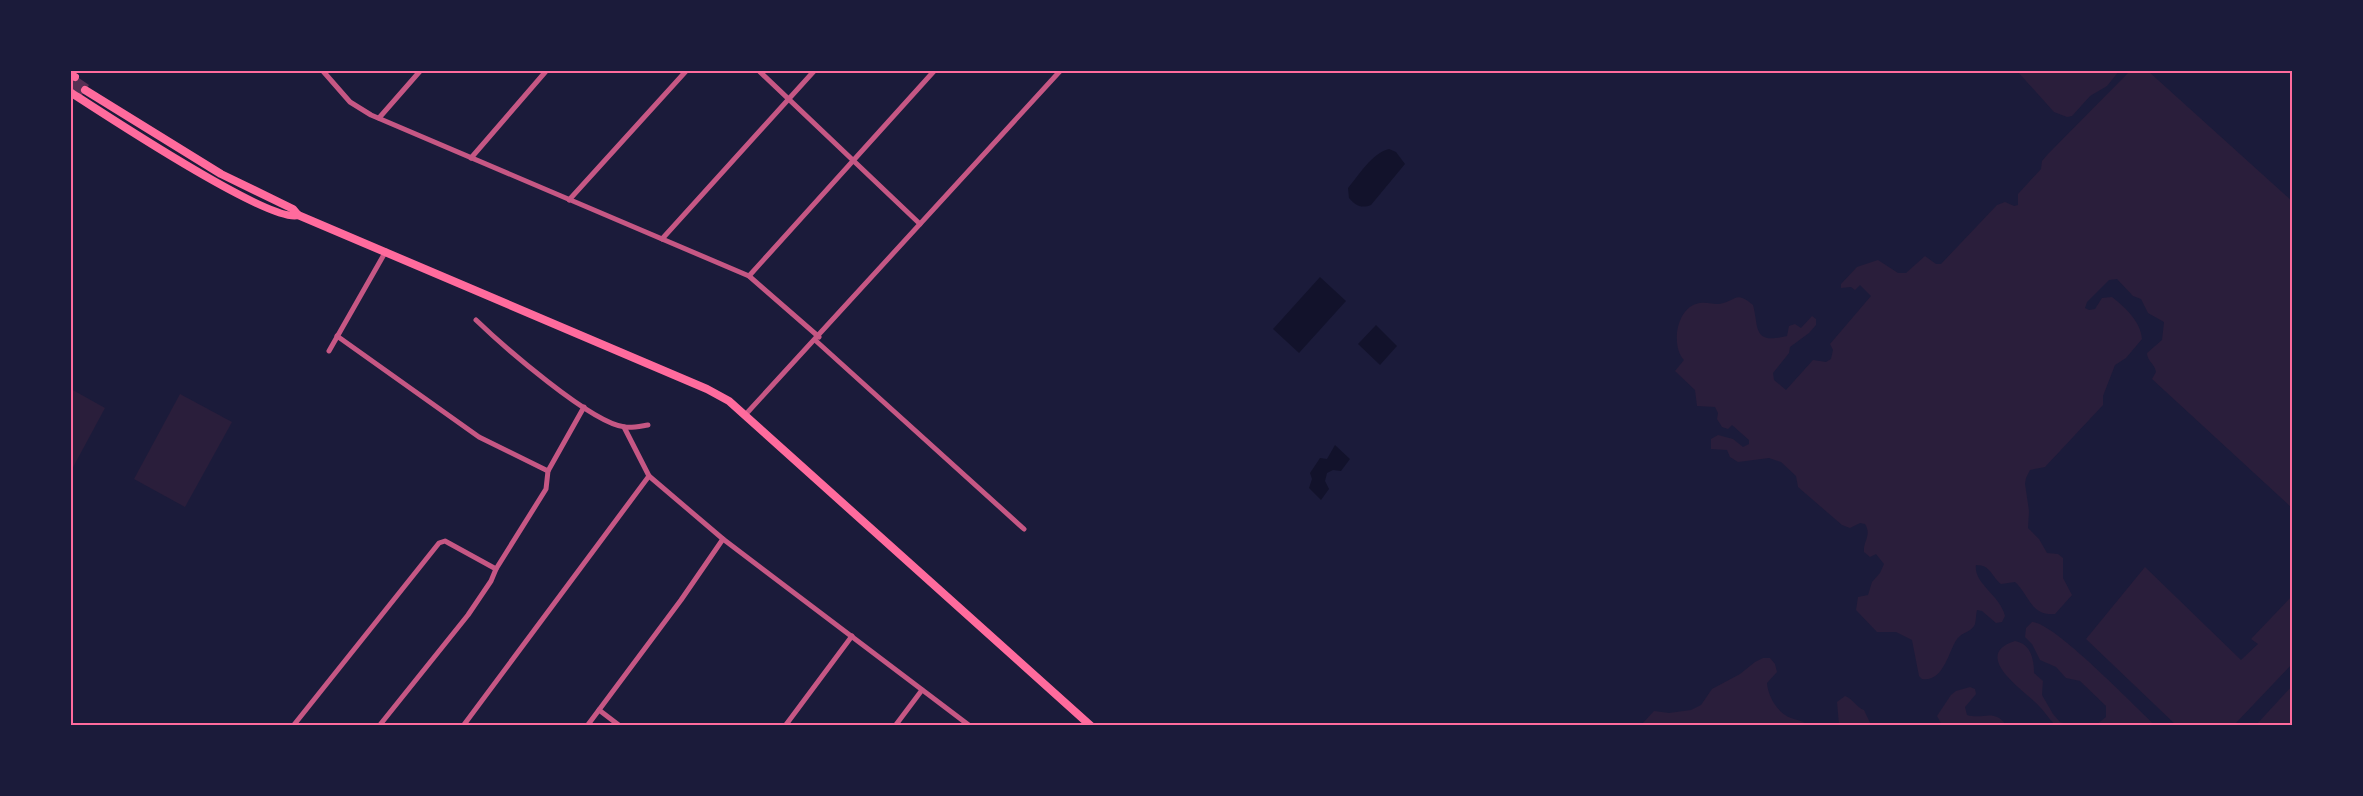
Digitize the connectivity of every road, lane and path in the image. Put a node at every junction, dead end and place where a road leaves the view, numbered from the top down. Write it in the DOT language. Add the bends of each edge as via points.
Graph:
graph roads {
  1 [pos="322,70"];
  2 [pos="421,70"];
  3 [pos="547,70"];
  4 [pos="687,70"];
  5 [pos="758,70"];
  6 [pos="815,70"];
  7 [pos="935,70"];
  8 [pos="1061,70"];
  9 [pos="87,88"];
  10 [pos="70,92"];
  11 [pos="788,99"];
  12 [pos="379,118"];
  13 [pos="471,158"];
  14 [pos="854,161"];
  15 [pos="570,200"];
  16 [pos="298,215"];
  17 [pos="920,224"];
  18 [pos="662,239"];
  19 [pos="386,251"];
  20 [pos="749,276"];
  21 [pos="476,320"];
  22 [pos="337,336"];
  23 [pos="817,339"];
  24 [pos="329,351"];
  25 [pos="584,407"];
  26 [pos="746,414"];
  27 [pos="648,425"];
  28 [pos="624,427"];
  29 [pos="548,471"];
  30 [pos="649,476"];
  31 [pos="1024,530"];
  32 [pos="723,539"];
  33 [pos="496,569"];
  34 [pos="852,636"];
  35 [pos="922,690"];
  36 [pos="599,710"];
  37 [pos="293,726"];
  38 [pos="379,726"];
  39 [pos="462,726"];
  40 [pos="587,726"];
  41 [pos="620,726"];
  42 [pos="785,726"];
  43 [pos="895,726"];
  44 [pos="970,726"];
  45 [pos="1091,726"];
  1 -- 12 [label="street" via="350,102"];
  2 -- 12 [label="street"];
  3 -- 13 [label="street"];
  4 -- 15 [label="street"];
  5 -- 11 [label="street"];
  6 -- 11 [label="street"];
  7 -- 14 [label="street"];
  8 -- 17 [label="street"];
  9 -- 16 [label="main road" via="221,174"];
  10 -- 16 [label="main road" via="228,188 287,216"];
  11 -- 14 [label="street"];
  11 -- 18 [label="street"];
  12 -- 13 [label="street"];
  13 -- 15 [label="street"];
  14 -- 17 [label="street"];
  14 -- 20 [label="street"];
  15 -- 18 [label="street"];
  16 -- 19 [label="main road"];
  17 -- 23 [label="street"];
  18 -- 20 [label="street"];
  19 -- 22 [label="street"];
  19 -- 26 [label="main road" via="707,389"];
  20 -- 23 [label="street"];
  21 -- 25 [label="street"];
  22 -- 24 [label="street"];
  22 -- 29 [label="street" via="479,437"];
  23 -- 26 [label="street"];
  23 -- 31 [label="street"];
  25 -- 28 [label="street"];
  25 -- 29 [label="street"];
  26 -- 45 [label="main road"];
  27 -- 28 [label="street"];
  28 -- 30 [label="street"];
  29 -- 33 [label="street" via="546,489"];
  30 -- 32 [label="street"];
  30 -- 39 [label="street"];
  32 -- 34 [label="street"];
  32 -- 36 [label="street"];
  33 -- 37 [label="street" via="445,541 439,543"];
  33 -- 38 [label="street" via="468,615"];
  34 -- 35 [label="street"];
  34 -- 42 [label="street"];
  35 -- 43 [label="street"];
  35 -- 44 [label="street"];
  36 -- 40 [label="street"];
  36 -- 41 [label="street"];
}
